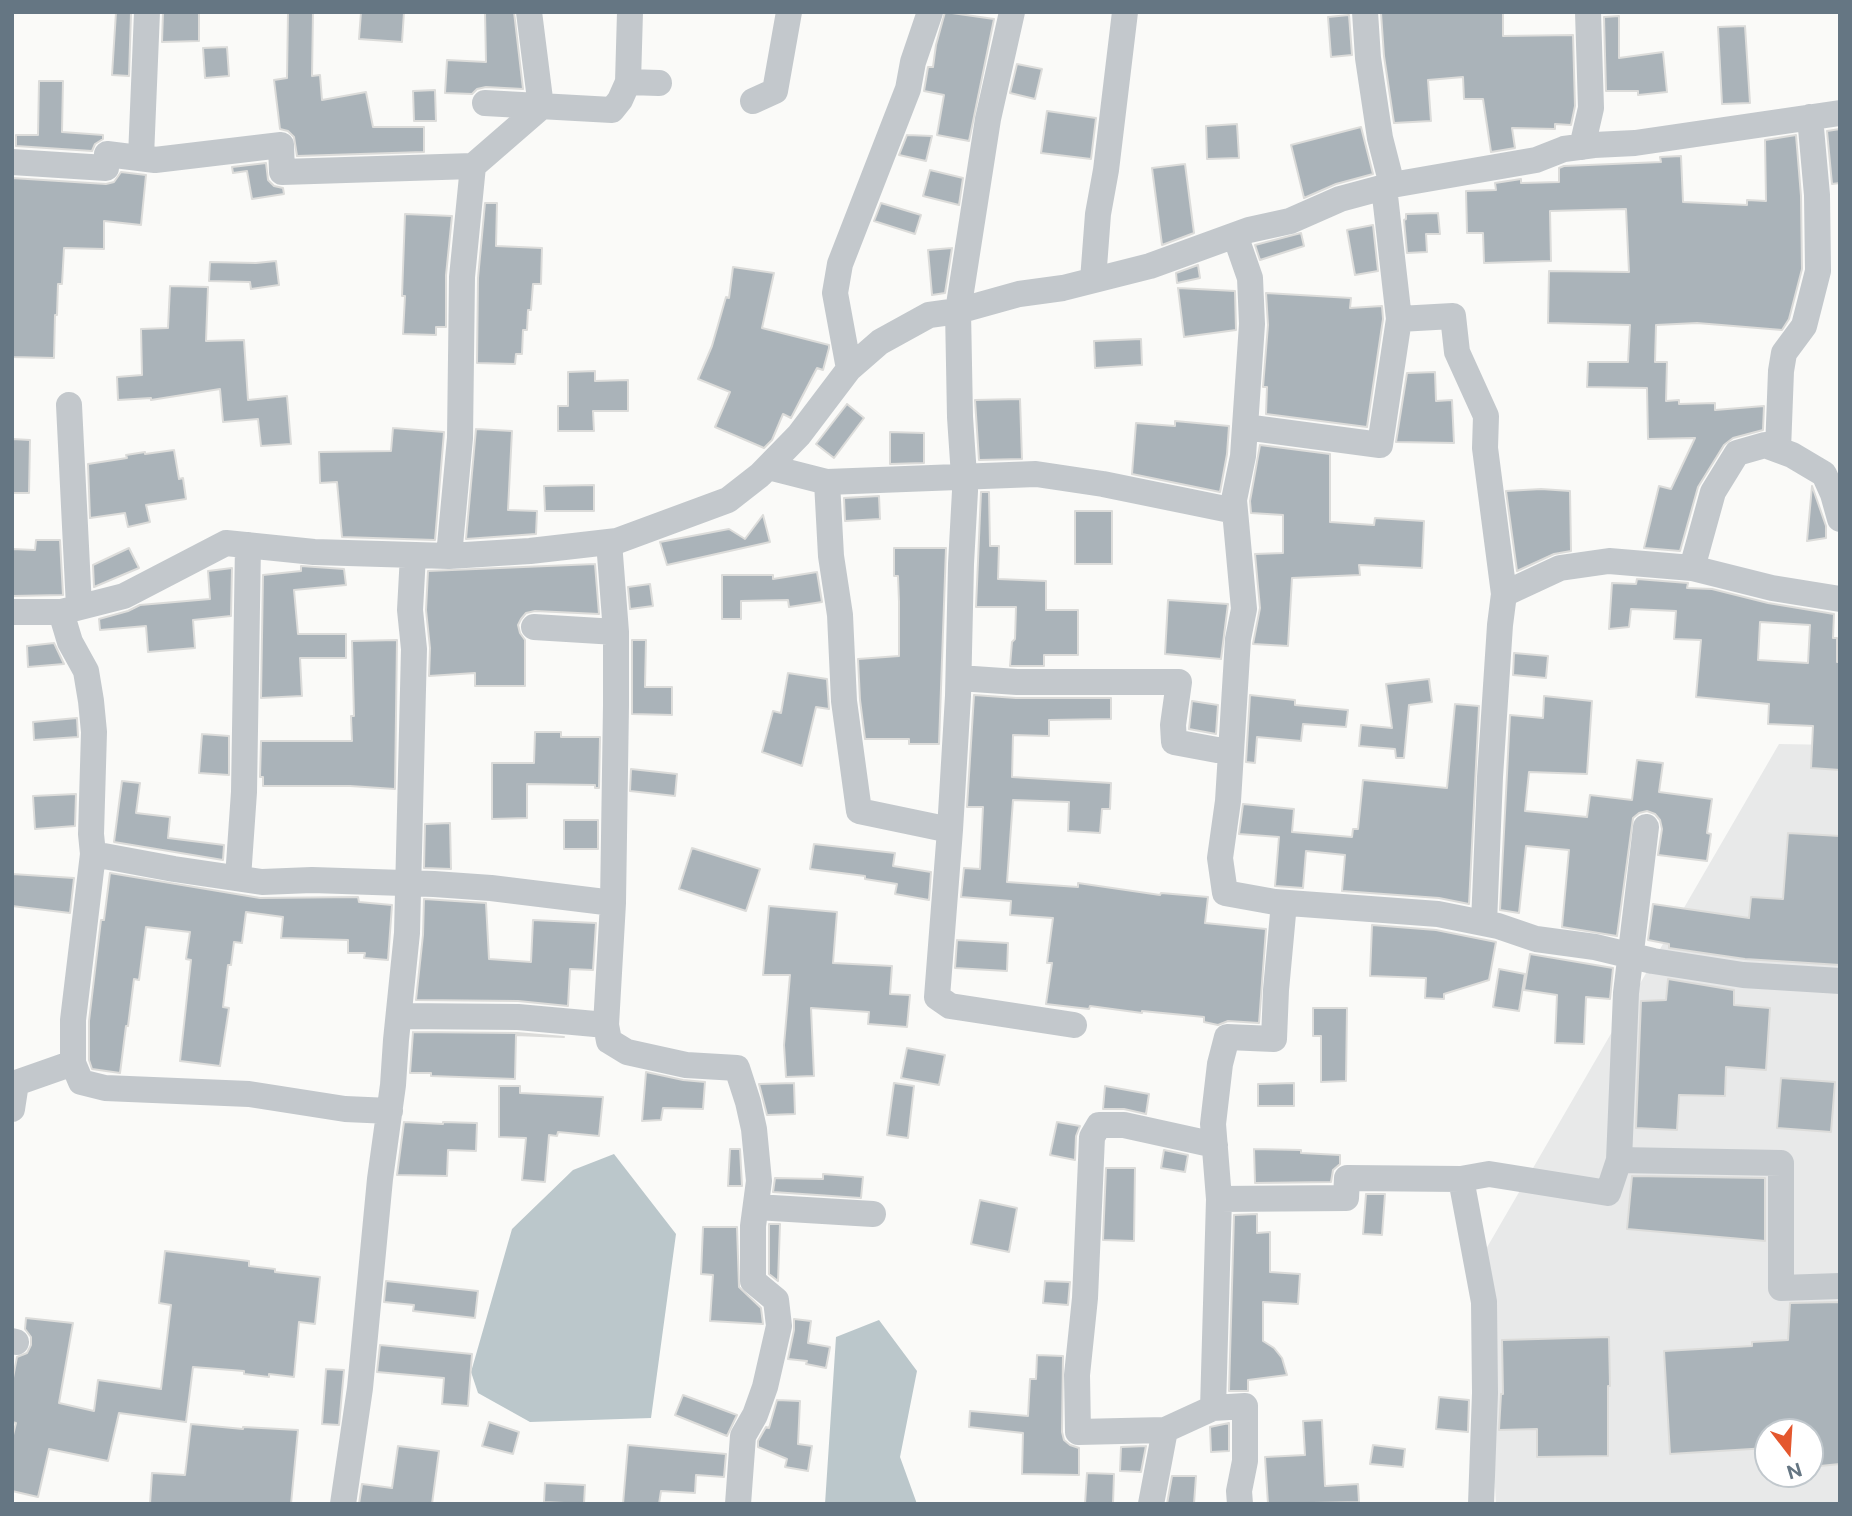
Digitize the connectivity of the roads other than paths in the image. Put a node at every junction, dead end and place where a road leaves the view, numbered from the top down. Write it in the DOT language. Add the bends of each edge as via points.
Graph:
graph roads {
  1 [pos="147,12"];
  2 [pos="529,12"];
  3 [pos="630,12"];
  4 [pos="789,12"];
  5 [pos="930,12"];
  6 [pos="1012,12"];
  7 [pos="1125,12"];
  8 [pos="1366,12"];
  9 [pos="1588,12"];
  10 [pos="628,82"];
  11 [pos="659,83"];
  12 [pos="753,102"];
  13 [pos="485,103"];
  14 [pos="541,107"];
  15 [pos="1840,113"];
  16 [pos="1810,117"];
  17 [pos="1582,147"];
  18 [pos="141,157"];
  19 [pos="12,162"];
  20 [pos="473,166"];
  21 [pos="1388,186"];
  22 [pos="1235,235"];
  23 [pos="1093,280"];
  24 [pos="958,311"];
  25 [pos="1399,319"];
  26 [pos="849,369"];
  27 [pos="69,405"];
  28 [pos="1245,428"];
  29 [pos="1778,450"];
  30 [pos="768,467"];
  31 [pos="964,478"];
  32 [pos="827,482"];
  33 [pos="1235,511"];
  34 [pos="1840,519"];
  35 [pos="609,542"];
  36 [pos="248,545"];
  37 [pos="412,555"];
  38 [pos="449,556"];
  39 [pos="1692,568"];
  40 [pos="1504,594"];
  41 [pos="1840,599"];
  42 [pos="70,609"];
  43 [pos="12,612"];
  44 [pos="534,627"];
  45 [pos="615,632"];
  46 [pos="958,678"];
  47 [pos="1231,749"];
  48 [pos="1646,827"];
  49 [pos="950,830"];
  50 [pos="93,854"];
  51 [pos="238,878"];
  52 [pos="408,883"];
  53 [pos="613,903"];
  54 [pos="1284,903"];
  55 [pos="1483,923"];
  56 [pos="1631,956"];
  57 [pos="1840,981"];
  58 [pos="399,1016"];
  59 [pos="606,1025"];
  60 [pos="1074,1025"];
  61 [pos="73,1063"];
  62 [pos="12,1109"];
  63 [pos="390,1111"];
  64 [pos="1215,1145"];
  65 [pos="1619,1160"];
  66 [pos="1461,1179"];
  67 [pos="1219,1199"];
  68 [pos="756,1207"];
  69 [pos="873,1214"];
  70 [pos="1840,1286"];
  71 [pos="1213,1408"];
  72 [pos="1165,1430"];
  73 [pos="343,1504"];
  74 [pos="738,1504"];
  75 [pos="1151,1504"];
  76 [pos="1240,1504"];
  77 [pos="1481,1504"];
  1 -- 18 [label="street"];
  2 -- 14 [label="street"];
  3 -- 10 [label="street"];
  4 -- 12 [label="street" via="775,91"];
  5 -- 26 [label="street" via="908,89 841,264 835,293"];
  6 -- 24 [label="street" via="988,119"];
  7 -- 23 [label="street"];
  8 -- 21 [label="street" via="1368,58"];
  9 -- 17 [label="street" via="1591,108"];
  10 -- 11 [label="street"];
  10 -- 14 [label="street" via="611,110"];
  13 -- 14 [label="street"];
  14 -- 20 [label="street"];
  15 -- 16 [label="street"];
  16 -- 17 [label="street"];
  16 -- 29 [label="street" via="1818,271 1804,326 1784,353"];
  17 -- 21 [label="street" via="1536,160"];
  18 -- 19 [label="street" via="107,154 106,168"];
  18 -- 20 [label="street" via="155,160 281,145 282,172"];
  20 -- 38 [label="street" via="462,277 460,438"];
  21 -- 22 [label="street"];
  21 -- 25 [label="street"];
  22 -- 23 [label="street" via="1150,266"];
  22 -- 28 [label="street" via="1250,278 1252,324"];
  23 -- 24 [label="street"];
  24 -- 26 [label="street" via="929,315 880,342"];
  24 -- 31 [label="street"];
  25 -- 28 [label="street" via="1380,445"];
  25 -- 40 [label="street" via="1453,317 1457,352 1486,416 1485,448"];
  26 -- 30 [label="street" via="799,435"];
  27 -- 42 [label="street"];
  28 -- 33 [label="street"];
  29 -- 34 [label="street" via="1824,474"];
  29 -- 39 [label="street" via="1765,445 1737,453 1713,492"];
  30 -- 32 [label="street"];
  30 -- 35 [label="street" via="728,500"];
  31 -- 32 [label="street"];
  31 -- 33 [label="street" via="1035,474"];
  31 -- 46 [label="street"];
  32 -- 49 [label="street" via="844,701 859,811"];
  33 -- 47 [label="street" via="1244,609"];
  35 -- 38 [label="street"];
  35 -- 45 [label="street"];
  36 -- 37 [label="street"];
  36 -- 42 [label="street" via="226,543 124,596"];
  36 -- 51 [label="street"];
  37 -- 38 [label="street"];
  37 -- 52 [label="street"];
  39 -- 40 [label="street" via="1609,561 1560,568"];
  39 -- 41 [label="street"];
  40 -- 55 [label="street"];
  42 -- 43 [label="street"];
  42 -- 50 [label="street" via="71,642 86,671 94,732"];
  44 -- 45 [label="street"];
  45 -- 53 [label="street"];
  46 -- 47 [label="street" via="1179,682 1174,742"];
  46 -- 49 [label="street"];
  47 -- 54 [label="street" via="1220,858 1225,893"];
  48 -- 56 [label="street"];
  49 -- 60 [label="street" via="937,997 950,1006"];
  50 -- 51 [label="street"];
  50 -- 61 [label="street" via="73,1020"];
  51 -- 52 [label="street"];
  52 -- 53 [label="street"];
  52 -- 58 [label="street"];
  53 -- 59 [label="street"];
  54 -- 55 [label="street" via="1438,914"];
  54 -- 64 [label="street" via="1274,1039 1227,1037 1213,1124"];
  55 -- 56 [label="street" via="1536,939"];
  56 -- 57 [label="street" via="1743,975"];
  56 -- 65 [label="street"];
  58 -- 59 [label="street" via="518,1017"];
  58 -- 63 [label="street"];
  59 -- 68 [label="street" via="609,1041 627,1052 686,1065 737,1068 754,1129 759,1181"];
  61 -- 62 [label="street" via="16,1083"];
  61 -- 63 [label="street" via="81,1082 105,1088 249,1094"];
  63 -- 73 [label="street"];
  64 -- 67 [label="street"];
  64 -- 72 [label="street" via="1124,1125 1099,1125 1092,1137 1077,1375 1078,1432"];
  65 -- 66 [label="street" via="1608,1193 1489,1174"];
  65 -- 70 [label="street" via="1781,1163 1781,1288"];
  66 -- 67 [label="street" via="1347,1178 1346,1198"];
  66 -- 77 [label="street" via="1484,1302"];
  67 -- 71 [label="street"];
  68 -- 69 [label="street"];
  68 -- 74 [label="street" via="753,1282 776,1300 779,1326 765,1387 743,1436"];
  71 -- 72 [label="street"];
  71 -- 76 [label="street" via="1245,1406"];
  72 -- 75 [label="street"];
}
